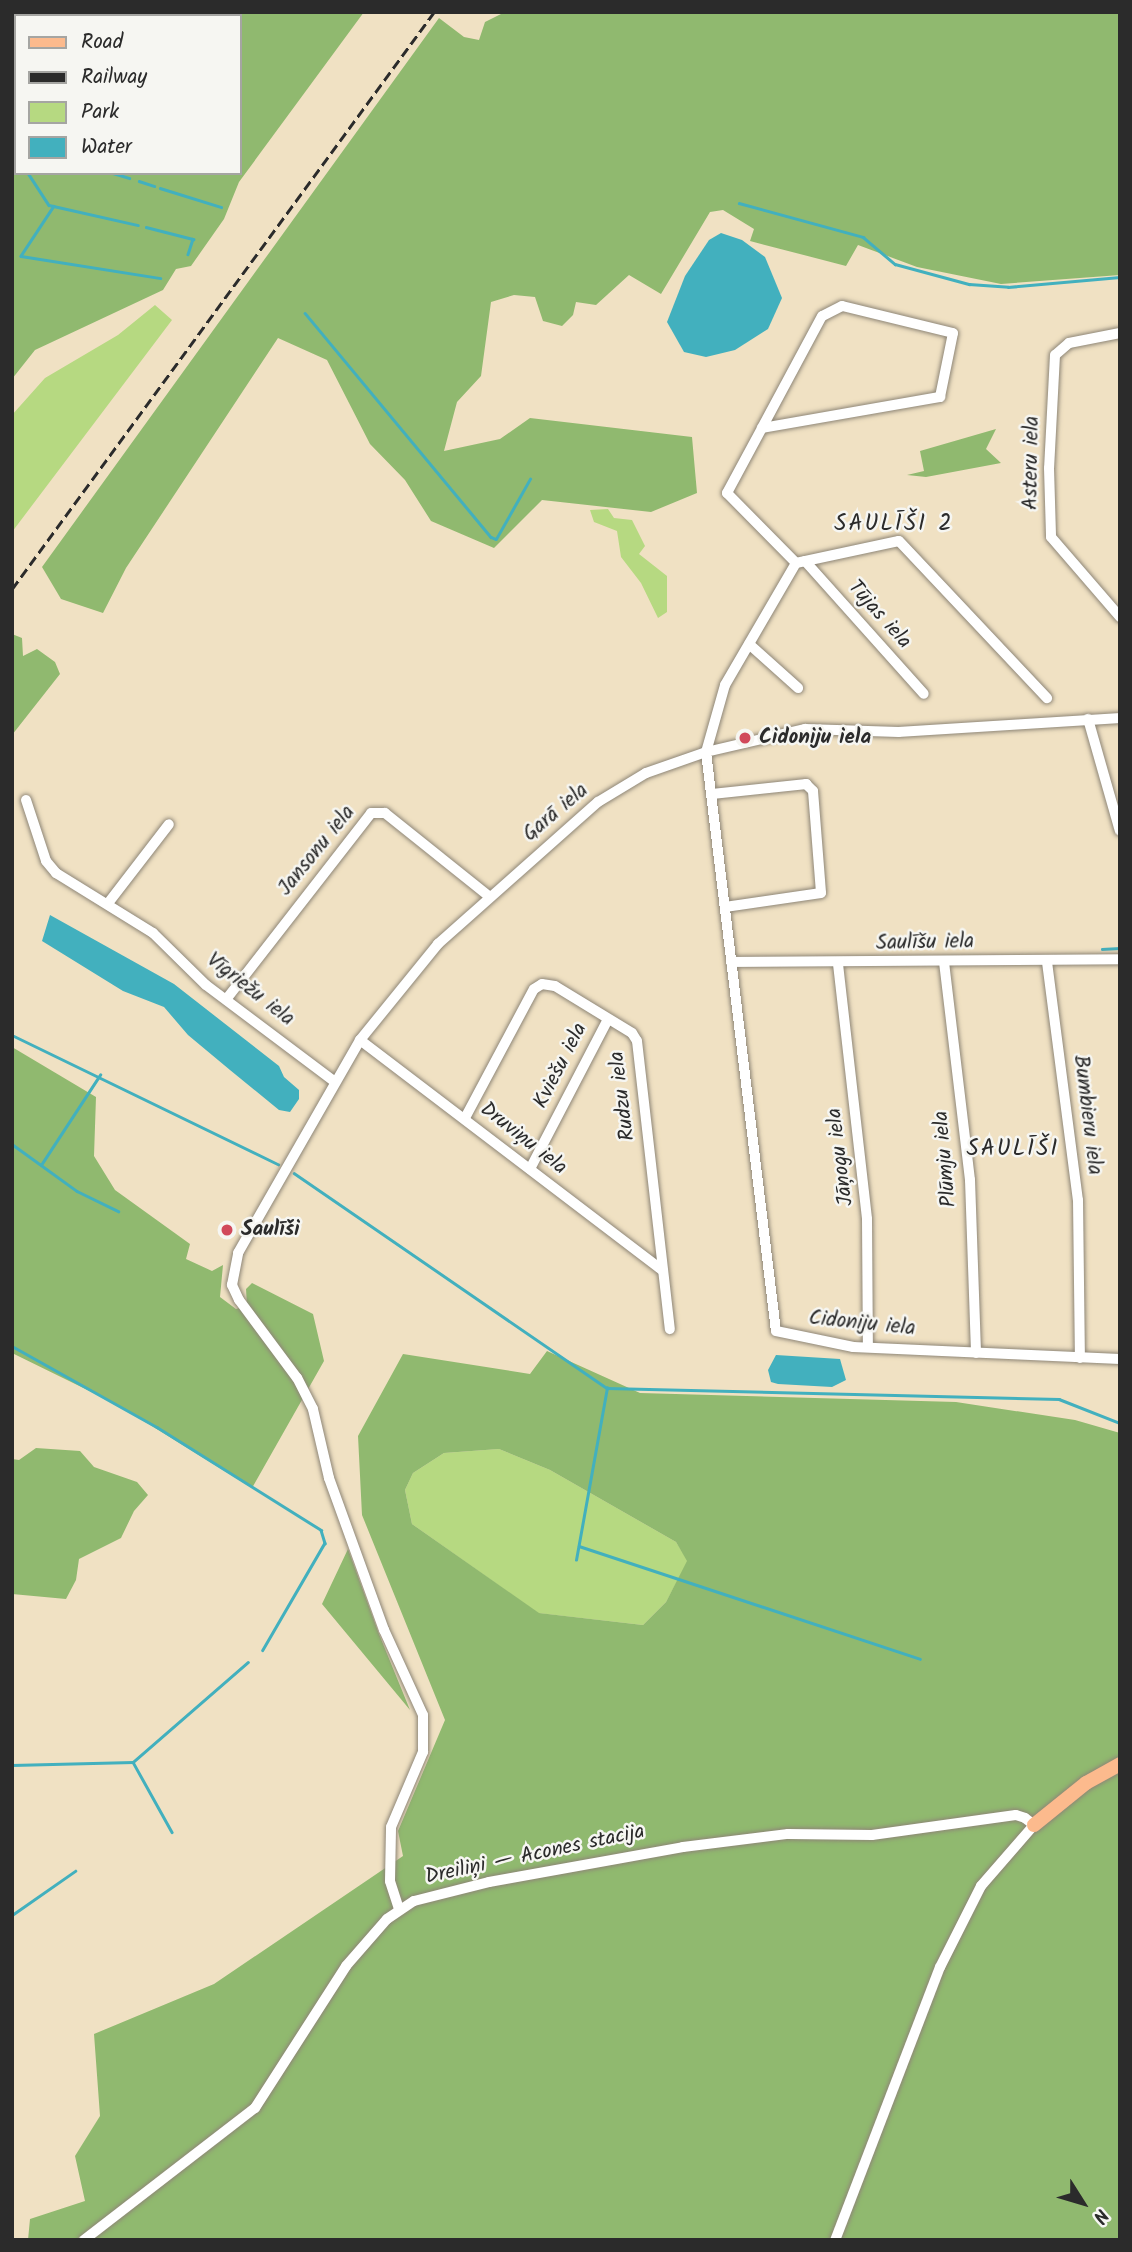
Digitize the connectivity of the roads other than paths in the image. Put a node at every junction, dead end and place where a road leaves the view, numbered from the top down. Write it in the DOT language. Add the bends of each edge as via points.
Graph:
graph roads {
  1 [pos="1120,332"];
  2 [pos="762,428"];
  3 [pos="801,562"];
  4 [pos="1120,617"];
  5 [pos="749,644"];
  6 [pos="798,688"];
  7 [pos="924,694"];
  8 [pos="1047,698"];
  9 [pos="1120,718"];
  10 [pos="1088,719"];
  11 [pos="706,752"];
  12 [pos="712,794"];
  13 [pos="26,800"];
  14 [pos="169,824"];
  15 [pos="1120,831"];
  16 [pos="490,897"];
  17 [pos="109,902"];
  18 [pos="725,907"];
  19 [pos="1120,959"];
  20 [pos="731,962"];
  21 [pos="944,962"];
  22 [pos="1047,962"];
  23 [pos="838,964"];
  24 [pos="228,997"];
  25 [pos="608,1019"];
  26 [pos="360,1040"];
  27 [pos="335,1082"];
  28 [pos="465,1118"];
  29 [pos="530,1169"];
  30 [pos="662,1269"];
  31 [pos="670,1329"];
  32 [pos="868,1347"];
  33 [pos="976,1353"];
  34 [pos="1080,1358"];
  35 [pos="1120,1359"];
  36 [pos="1120,1764"];
  37 [pos="1034,1825"];
  38 [pos="399,1909"];
  39 [pos="85,2240"];
  40 [pos="835,2240"];
  1 -- 4 [label="street, Asteru iela" via="1069,343 1055,355 1049,468 1051,537"];
  2 -- 2 [label="street" via="940,397 953,333 842,306 822,316"];
  2 -- 3 [label="street" via="727,493"];
  3 -- 5 [label="street, Cidoniju iela"];
  3 -- 7 [label="street, Tūjas iela"];
  3 -- 8 [label="street" via="899,541"];
  5 -- 6 [label="street"];
  5 -- 11 [label="street, Cidoniju iela" via="725,685"];
  9 -- 10 [label="street, Garā iela"];
  10 -- 11 [label="street, Garā iela" via="899,732 815,728"];
  10 -- 15 [label="street"];
  11 -- 12 [label="street, Cidoniju iela"];
  11 -- 16 [label="street, Garā iela" via="619,787"];
  12 -- 18 [label="street, Cidoniju iela"];
  12 -- 18 [label="street" via="806,784 813,791 815,805 821,893"];
  13 -- 17 [label="street, Vīgriežu iela" via="46,861 56,873"];
  14 -- 17 [label="street"];
  16 -- 24 [label="street, Jansonu iela" via="385,813 371,813"];
  16 -- 26 [label="street, Garā iela" via="409,975"];
  17 -- 24 [label="street, Vīgriežu iela" via="174,951 206,985"];
  18 -- 20 [label="street, Cidoniju iela"];
  19 -- 22 [label="street, Saulīšu iela"];
  20 -- 23 [label="street, Saulīšu iela"];
  20 -- 32 [label="street, Cidoniju iela" via="776,1331"];
  21 -- 22 [label="street, Saulīšu iela"];
  21 -- 23 [label="street, Saulīšu iela"];
  21 -- 33 [label="street, Plūmju iela" via="970,1180"];
  22 -- 34 [label="street, Bumbieru iela" via="1078,1200"];
  23 -- 32 [label="street, Jāņogu iela" via="867,1219"];
  24 -- 27 [label="street, Vīgriežu iela"];
  25 -- 28 [label="street, Rudzu iela" via="555,986 542,984 534,989"];
  25 -- 29 [label="street, Kviešu iela"];
  25 -- 30 [label="street, Rudzu iela" via="637,1041"];
  26 -- 27 [label="street, Garā iela"];
  26 -- 28 [label="street, Druviņu iela"];
  27 -- 38 [label="street, Garā iela" via="238,1254 232,1285 298,1378 313,1409 329,1478 393,1652 423,1715 423,1752 391,1827 390,1881"];
  28 -- 29 [label="street, Druviņu iela"];
  29 -- 30 [label="street, Druviņu iela"];
  30 -- 31 [label="street, Rudzu iela"];
  32 -- 33 [label="street, Cidoniju iela"];
  33 -- 34 [label="street, Cidoniju iela"];
  34 -- 35 [label="street, Cidoniju iela"];
  36 -- 37 [label="main road" via="1086,1783"];
  37 -- 38 [label="street, Dreiliņi — Acones stacija" via="1016,1815 872,1835 788,1834 734,1840 489,1882"];
  37 -- 40 [label="street" via="981,1886 959,1927"];
  38 -- 39 [label="street" via="346,1966 255,2108"];
}
